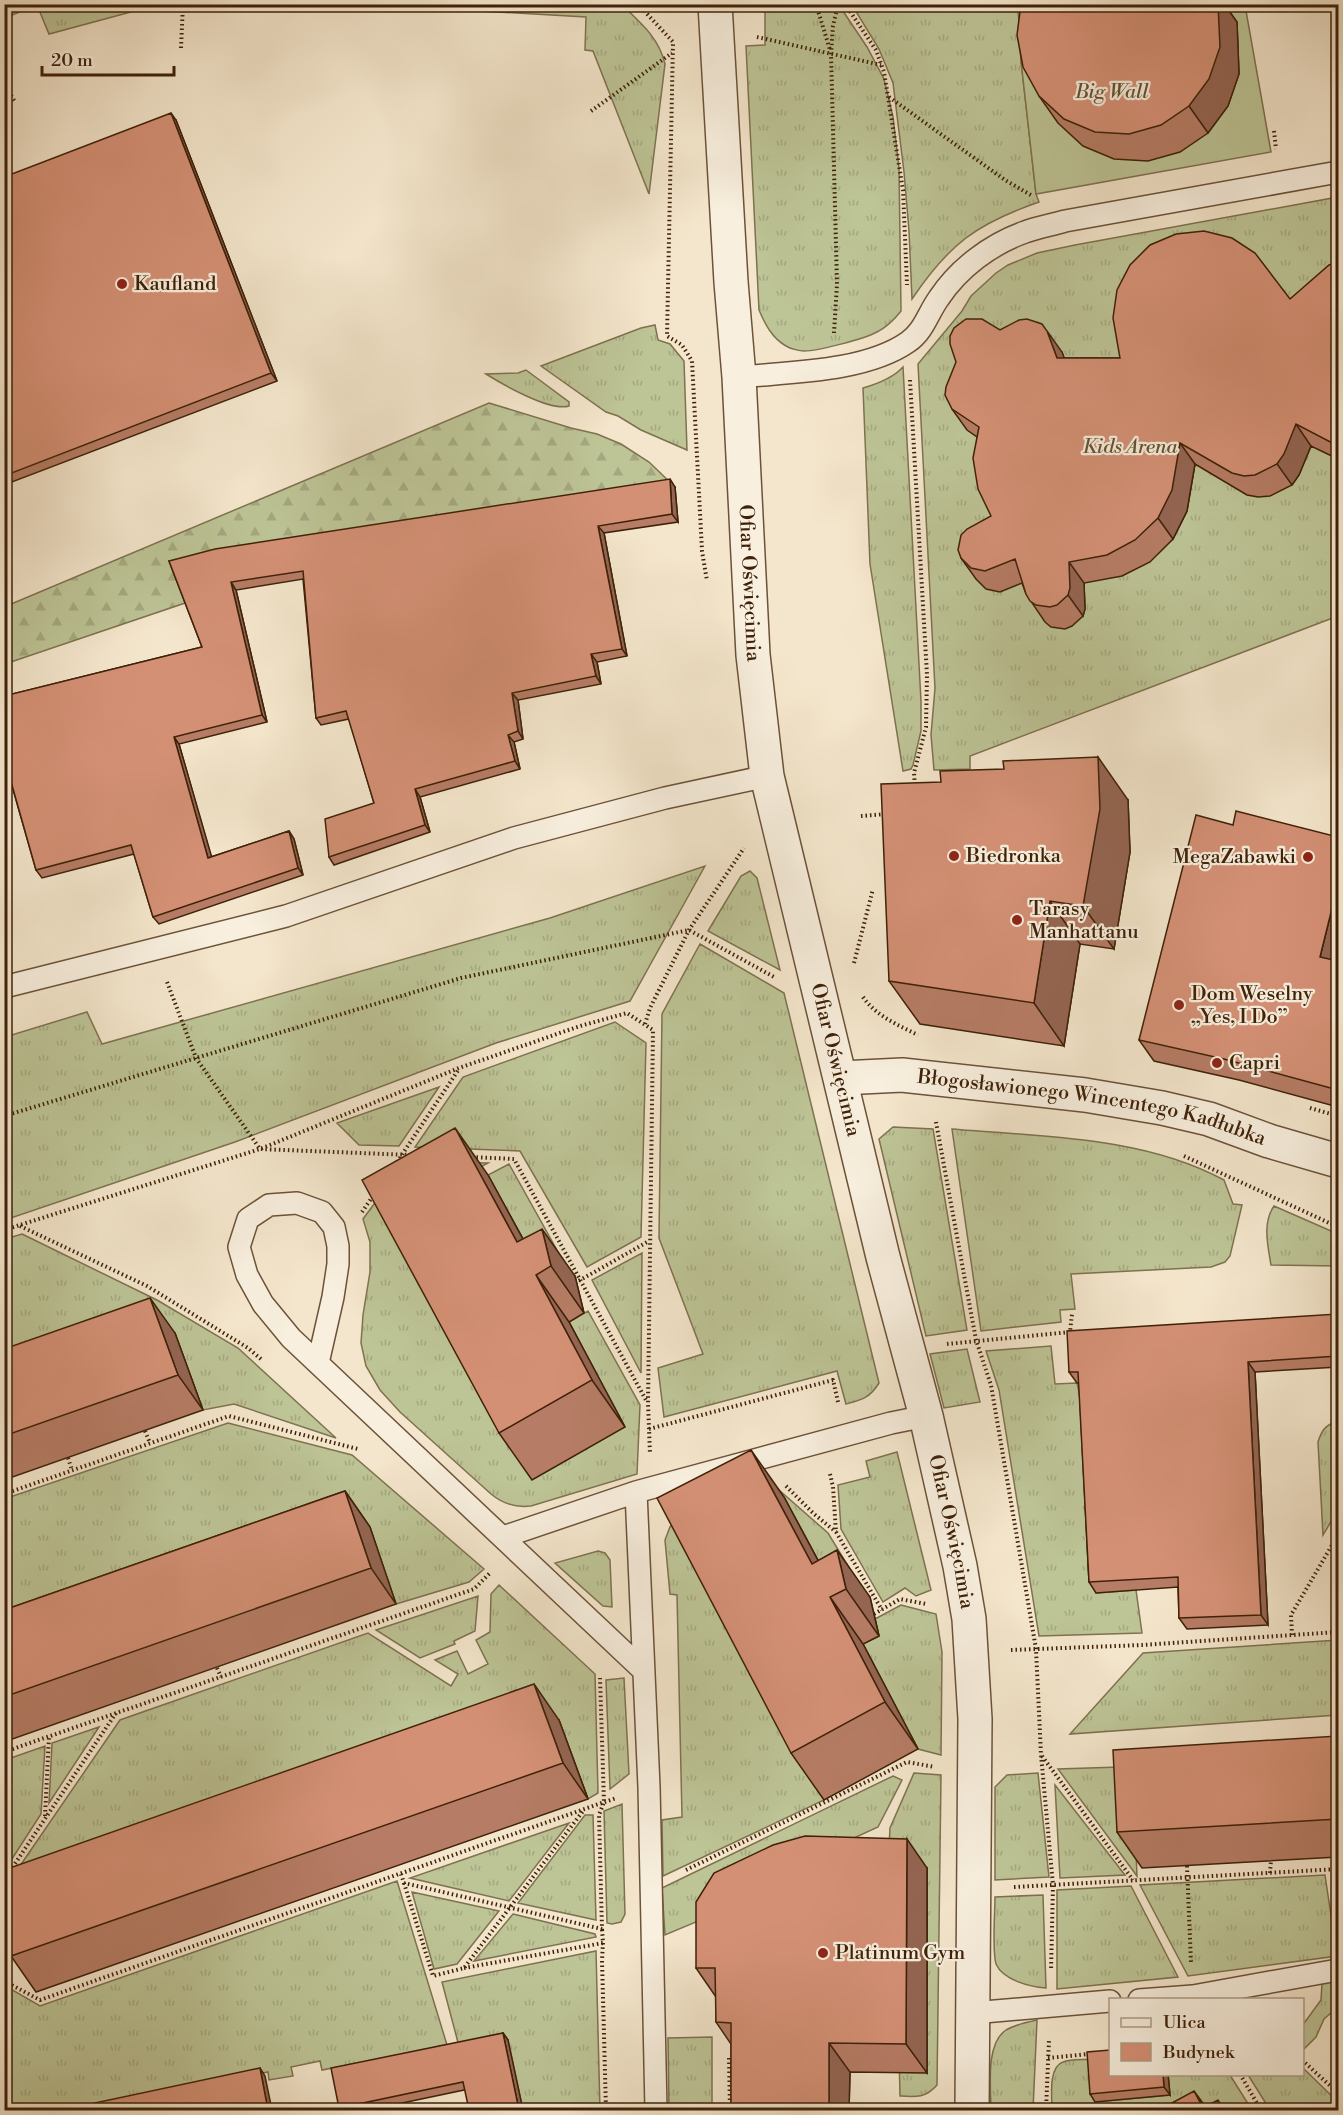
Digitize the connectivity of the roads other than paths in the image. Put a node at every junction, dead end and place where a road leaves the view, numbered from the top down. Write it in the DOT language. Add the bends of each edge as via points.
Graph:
graph roads {
  1 [pos="715,4"];
  2 [pos="1338,172"];
  3 [pos="739,377"];
  4 [pos="767,776"];
  5 [pos="4,987"];
  6 [pos="841,1078"];
  7 [pos="1338,1161"];
  8 [pos="318,1363"];
  9 [pos="926,1416"];
  10 [pos="644,1490"];
  11 [pos="503,1538"];
  12 [pos="644,1675"];
  13 [pos="1332,1971"];
  14 [pos="1166,1998"];
  15 [pos="1109,2001"];
  16 [pos="972,2013"];
  17 [pos="656,2110"];
  18 [pos="972,2110"];
  1 -- 3 [label="street, Ofiar Oświęcimia"];
  2 -- 3 [label="lane" via="1065,221 1024,232 988,250 961,271 939,298 923,328 908,342 877,359"];
  3 -- 4 [label="street, Ofiar Oświęcimia" via="753,655"];
  4 -- 5 [label="lane" via="514,838 286,916"];
  4 -- 6 [label="street, Ofiar Oświęcimia"];
  6 -- 7 [label="street, Błogosławionego Wincentego Kadłubka" via="902,1075 1098,1097 1209,1119"];
  6 -- 9 [label="street, Ofiar Oświęcimia"];
  8 -- 8 [label="lane" via="263,1304 247,1275 238,1247 248,1219 269,1205 297,1203 322,1212 334,1227 338,1264"];
  8 -- 11 [label="lane"];
  9 -- 10 [label="lane"];
  9 -- 16 [label="street, Ofiar Oświęcimia" via="969,1619 975,1719"];
  10 -- 11 [label="lane"];
  10 -- 12 [label="lane"];
  11 -- 12 [label="lane"];
  12 -- 17 [label="lane"];
  13 -- 14 [label="lane"];
  15 -- 16 [label="lane"];
  16 -- 18 [label="street, Ofiar Oświęcimia"];
}
